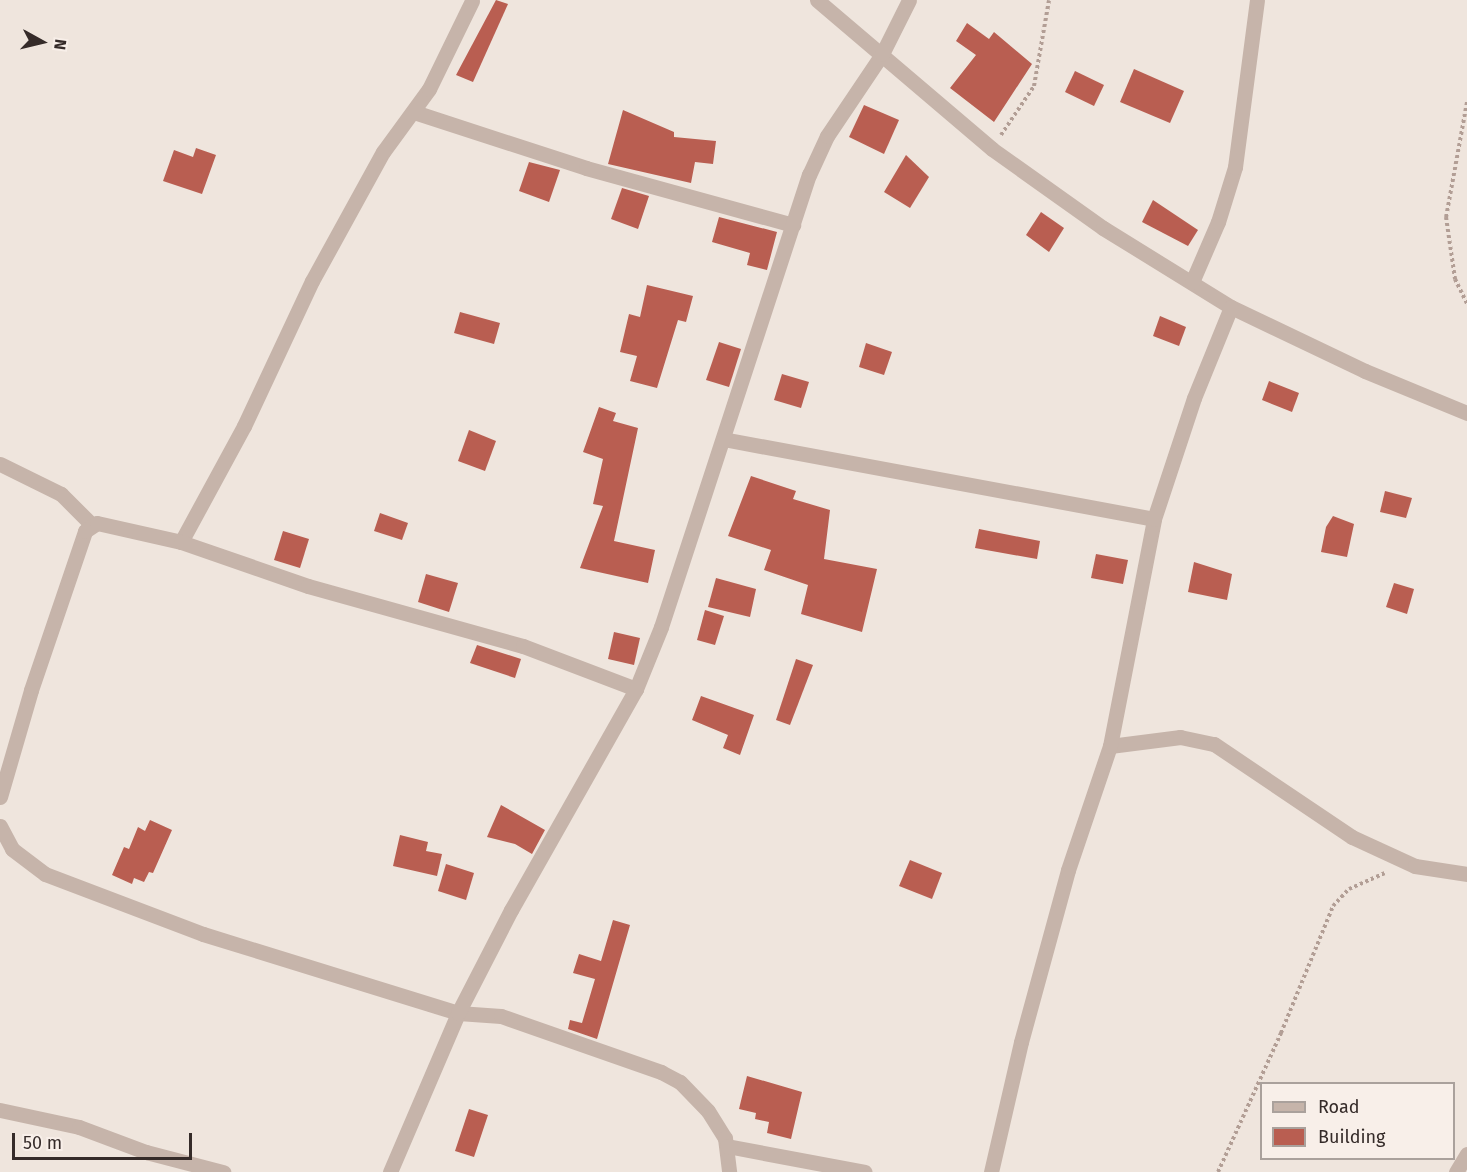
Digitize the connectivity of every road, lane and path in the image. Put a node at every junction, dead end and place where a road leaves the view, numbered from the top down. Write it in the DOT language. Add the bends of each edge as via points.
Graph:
graph roads {
  1 [pos="817,0"];
  2 [pos="909,0"];
  3 [pos="1049,0"];
  4 [pos="1257,0"];
  5 [pos="472,1"];
  6 [pos="882,54"];
  7 [pos="1467,102"];
  8 [pos="414,112"];
  9 [pos="992,149"];
  10 [pos="793,225"];
  11 [pos="1192,282"];
  12 [pos="1467,304"];
  13 [pos="1231,306"];
  14 [pos="1467,414"];
  15 [pos="723,439"];
  16 [pos="0,464"];
  17 [pos="1154,519"];
  18 [pos="92,525"];
  19 [pos="181,542"];
  20 [pos="636,689"];
  21 [pos="1110,746"];
  22 [pos="0,797"];
  23 [pos="0,826"];
  24 [pos="1415,866"];
  25 [pos="1467,874"];
  26 [pos="458,1014"];
  27 [pos="0,1110"];
  28 [pos="727,1146"];
  29 [pos="1467,1154"];
  30 [pos="223,1172"];
  31 [pos="390,1172"];
  32 [pos="729,1172"];
  33 [pos="865,1172"];
  34 [pos="991,1172"];
  35 [pos="1218,1172"];
  36 [pos="1456,1172"];
  1 -- 6 [label="street"];
  2 -- 6 [label="street"];
  3 -- 9 [label="path" via="1034,86"];
  4 -- 11 [label="street" via="1235,167 1218,222"];
  5 -- 8 [label="street"];
  6 -- 9 [label="street"];
  6 -- 10 [label="street" via="827,136"];
  7 -- 12 [label="path" via="1446,217 1455,279"];
  8 -- 10 [label="street" via="586,168"];
  8 -- 19 [label="street" via="382,152"];
  9 -- 11 [label="street" via="1103,228"];
  10 -- 15 [label="street"];
  11 -- 13 [label="street"];
  13 -- 14 [label="street" via="1365,371"];
  13 -- 17 [label="street" via="1194,399"];
  15 -- 17 [label="street"];
  15 -- 20 [label="street" via="661,627"];
  16 -- 18 [label="street" via="62,494"];
  17 -- 21 [label="street"];
  18 -- 19 [label="street" via="104,522"];
  18 -- 22 [label="street" via="85,531 31,690"];
  19 -- 20 [label="street" via="308,586 522,646"];
  20 -- 26 [label="street" via="511,909"];
  21 -- 24 [label="street" via="1180,737 1214,744 1352,837"];
  21 -- 34 [label="street" via="1068,870 1021,1041"];
  23 -- 26 [label="street" via="12,849 45,874 203,934"];
  24 -- 25 [label="street"];
  24 -- 35 [label="path" via="1364,881 1349,889 1333,906"];
  26 -- 28 [label="street" via="501,1016 661,1072 680,1082 708,1111"];
  26 -- 31 [label="street"];
  27 -- 30 [label="street" via="79,1127 146,1152"];
  28 -- 32 [label="street"];
  28 -- 33 [label="street"];
  29 -- 36 [label="street"];
}
